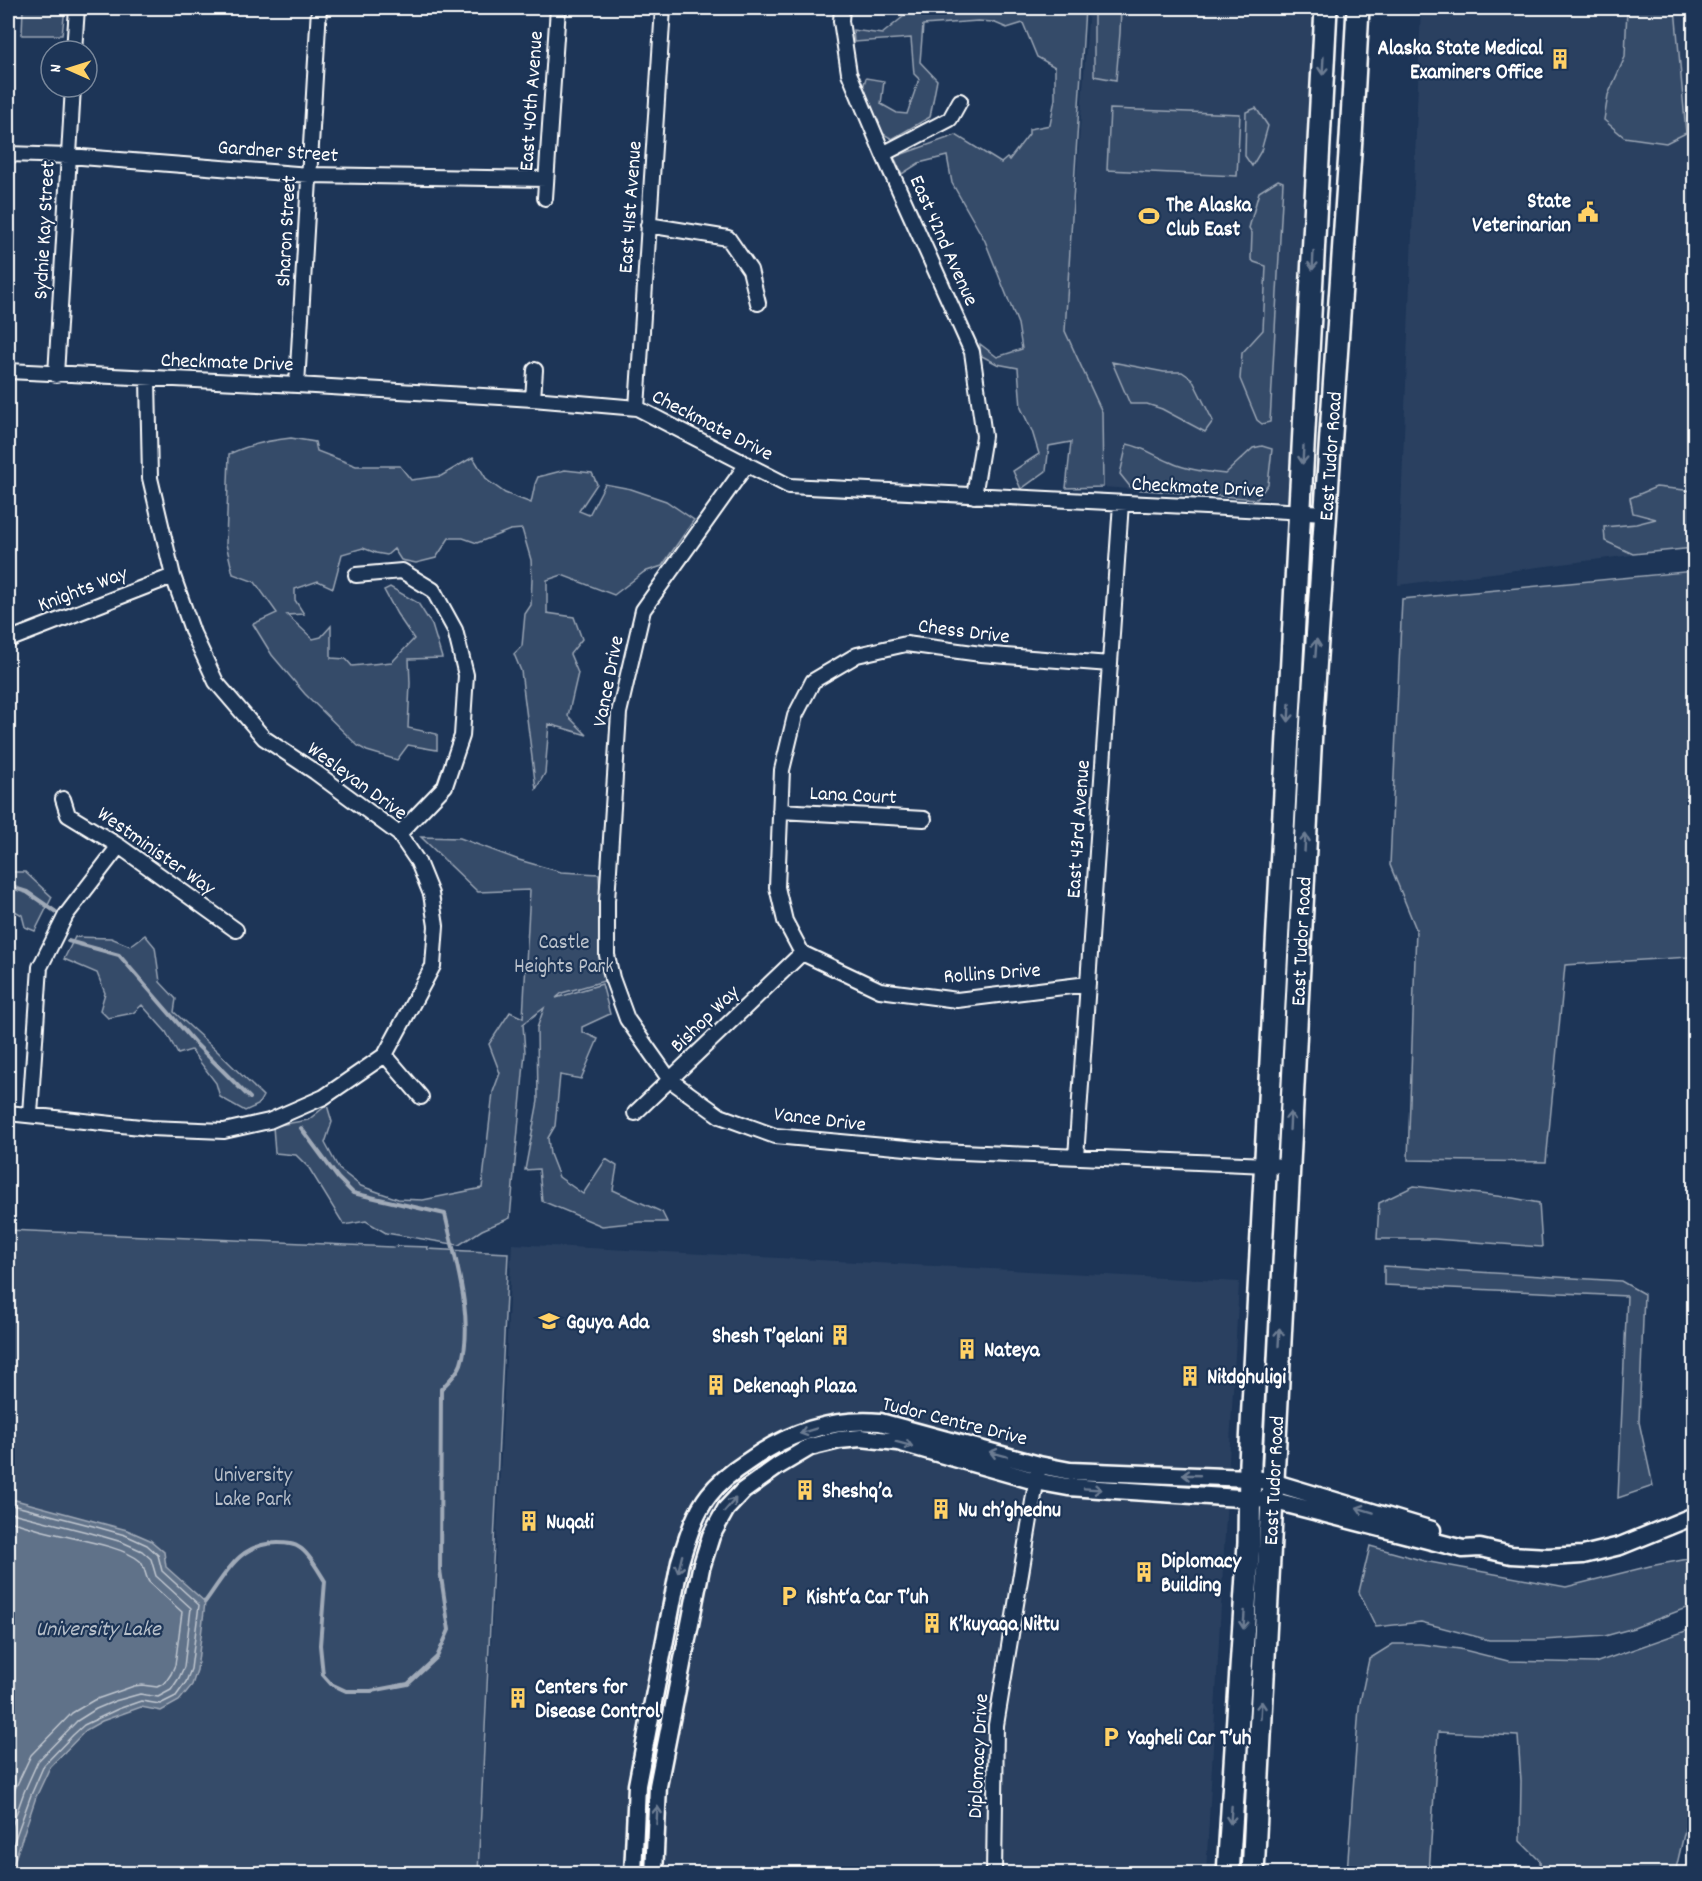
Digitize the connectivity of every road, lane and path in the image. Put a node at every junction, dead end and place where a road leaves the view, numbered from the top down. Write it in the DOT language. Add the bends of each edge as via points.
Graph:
graph roads {
  1 [pos="77,8"];
  2 [pos="319,8"];
  3 [pos="558,8"];
  4 [pos="663,8"];
  5 [pos="842,8"];
  6 [pos="1326,8"];
  7 [pos="1358,8"];
  8 [pos="76,39"];
  9 [pos="72,99"];
  10 [pos="960,101"];
  11 [pos="8,154"];
  12 [pos="882,154"];
  13 [pos="69,156"];
  14 [pos="309,175"];
  15 [pos="546,179"];
  16 [pos="545,198"];
  17 [pos="648,225"];
  18 [pos="758,303"];
  19 [pos="534,370"];
  20 [pos="8,371"];
  21 [pos="56,375"];
  22 [pos="148,379"];
  23 [pos="297,385"];
  24 [pos="532,399"];
  25 [pos="637,408"];
  26 [pos="747,465"];
  27 [pos="974,496"];
  28 [pos="1121,503"];
  29 [pos="1300,513"];
  30 [pos="1326,513"];
  31 [pos="356,575"];
  32 [pos="173,576"];
  33 [pos="8,640"];
  34 [pos="1110,664"];
  35 [pos="63,799"];
  36 [pos="780,811"];
  37 [pos="924,819"];
  38 [pos="399,834"];
  39 [pos="119,846"];
  40 [pos="236,930"];
  41 [pos="802,953"];
  42 [pos="1088,984"];
  43 [pos="385,1055"];
  44 [pos="670,1080"];
  45 [pos="421,1097"];
  46 [pos="8,1113"];
  47 [pos="635,1113"];
  48 [pos="30,1114"];
  49 [pos="1076,1157"];
  50 [pos="1265,1166"];
  51 [pos="1288,1166"];
  52 [pos="1037,1473"];
  53 [pos="1260,1490"];
  54 [pos="1695,1516"];
  55 [pos="633,1874"];
  56 [pos="654,1874"];
  57 [pos="994,1874"];
  58 [pos="1227,1874"];
  59 [pos="1252,1874"];
  1 -- 8 [label="street"];
  2 -- 14 [label="street, Sharon Street"];
  3 -- 15 [label="street, East 40th Avenue"];
  4 -- 17 [label="street, East 41st Avenue"];
  5 -- 12 [label="street, East 42nd Avenue" via="849,73"];
  6 -- 29 [label="main road, East Tudor Road, one-way"];
  7 -- 30 [label="main road, East Tudor Road"];
  9 -- 13 [label="street, Sydnie Kay Street"];
  10 -- 12 [label="street" via="950,119"];
  11 -- 13 [label="street, Gardner Street"];
  12 -- 27 [label="street, East 42nd Avenue" via="972,352 984,436"];
  13 -- 14 [label="street, Gardner Street"];
  13 -- 21 [label="street, Sydnie Kay Street"];
  14 -- 15 [label="street, Gardner Street"];
  14 -- 23 [label="street, Sharon Street"];
  15 -- 16 [label="street, East 40th Avenue"];
  17 -- 18 [label="street" via="728,238 750,270"];
  17 -- 25 [label="street, East 41st Avenue"];
  19 -- 24 [label="street"];
  20 -- 21 [label="street, Checkmate Drive"];
  21 -- 22 [label="street, Checkmate Drive"];
  22 -- 23 [label="street, Checkmate Drive"];
  22 -- 32 [label="street, Wesleyan Drive" via="150,478"];
  23 -- 24 [label="street, Checkmate Drive"];
  24 -- 25 [label="street, Checkmate Drive"];
  25 -- 26 [label="street, Checkmate Drive"];
  26 -- 27 [label="street, Checkmate Drive" via="789,486"];
  26 -- 44 [label="street, Vance Drive" via="643,610 619,713 607,955 627,1019"];
  27 -- 28 [label="street, Checkmate Drive"];
  28 -- 29 [label="street, Checkmate Drive"];
  28 -- 34 [label="street, East 43rd Avenue"];
  29 -- 30 [label="street, Checkmate Drive"];
  29 -- 50 [label="main road, East Tudor Road, one-way"];
  51 -- 30 [label="main road, East Tudor Road, one-way"];
  31 -- 38 [label="street" via="402,571 433,590 456,630 466,675 462,736 445,786"];
  32 -- 33 [label="street, Knights Way"];
  32 -- 38 [label="street, Wesleyan Drive" via="216,682 264,738"];
  34 -- 36 [label="street, Chess Drive" via="906,644 857,655 813,681 795,716 782,770"];
  34 -- 42 [label="street, East 43rd Avenue"];
  35 -- 39 [label="street, Westminister Way" via="68,815"];
  36 -- 37 [label="street, Lana Court"];
  36 -- 41 [label="street" via="777,887 785,921"];
  38 -- 43 [label="street, Wesleyan Drive" via="418,862 431,894 436,927 433,966"];
  39 -- 40 [label="street, Westminister Way"];
  39 -- 48 [label="street" via="66,915 40,967"];
  41 -- 42 [label="street, Rollins Drive" via="880,990 957,1000"];
  41 -- 44 [label="street, Bishop Way"];
  42 -- 49 [label="street, East 43rd Avenue"];
  43 -- 45 [label="street"];
  43 -- 48 [label="street, Wesleyan Drive" via="324,1097 269,1121 224,1131 150,1128"];
  44 -- 47 [label="street, Bishop Way"];
  44 -- 49 [label="street, Vance Drive" via="720,1116 775,1136 939,1151"];
  46 -- 48 [label="street, Wesleyan Drive"];
  49 -- 50 [label="street, Vance Drive"];
  50 -- 51 [label="street, Vance Drive"];
  50 -- 53 [label="main road, East Tudor Road"];
  53 -- 51 [label="main road, East Tudor Road, one-way"];
  52 -- 53 [label="street, Tudor Centre Drive" via="1068,1487"];
  52 -- 55 [label="street, Tudor Centre Drive, one-way" via="886,1424 862,1421 840,1422 803,1432 768,1447 729,1474 708,1496 691,1527 680,1562 637,1785"];
  56 -- 52 [label="street, Tudor Centre Drive, one-way" via="658,1786 701,1568 711,1536 731,1503 778,1466 810,1448 839,1440 898,1442"];
  52 -- 57 [label="street, Diplomacy Drive" via="996,1725"];
  53 -- 54 [label="street, Tudor Centre Drive" via="1463,1549 1480,1548 1511,1555 1583,1555 1620,1546"];
  53 -- 58 [label="main road, East Tudor Road, one-way" via="1250,1543"];
  59 -- 53 [label="main road, East Tudor Road, one-way"];
}
